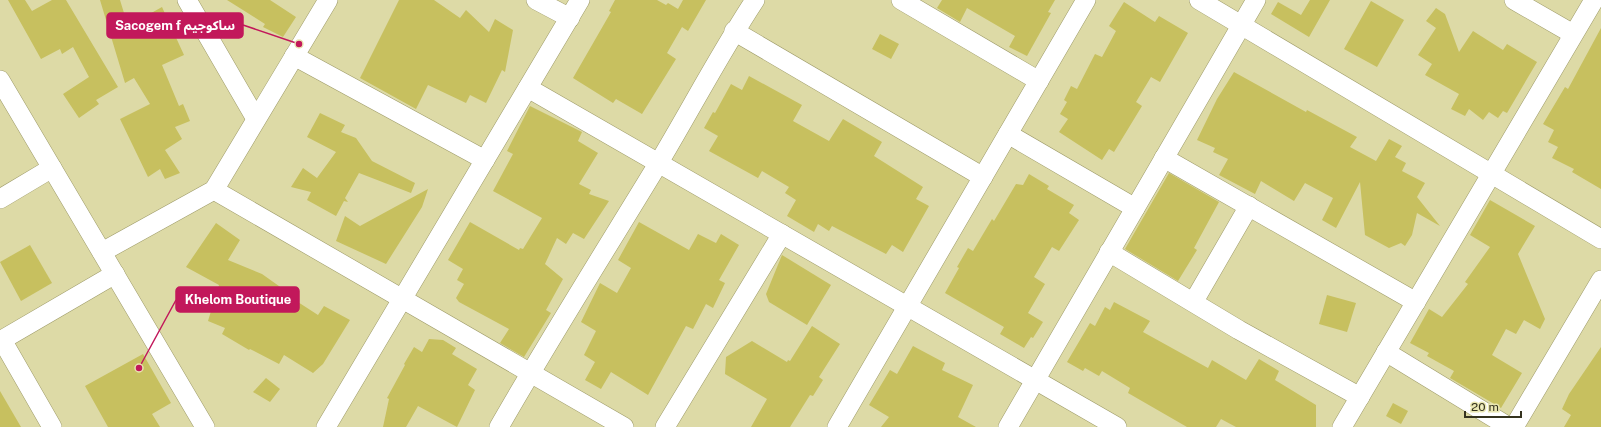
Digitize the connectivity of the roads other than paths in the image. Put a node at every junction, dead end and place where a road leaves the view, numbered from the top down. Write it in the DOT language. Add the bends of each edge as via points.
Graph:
graph roads {
  1 [pos="187,0"];
  2 [pos="328,0"];
  3 [pos="536,0"];
  4 [pos="580,0"];
  5 [pos="755,0"];
  6 [pos="901,0"];
  7 [pos="1086,0"];
  8 [pos="1199,0"];
  9 [pos="1256,0"];
  10 [pos="1514,0"];
  11 [pos="1594,0"];
  12 [pos="570,18"];
  13 [pos="1241,25"];
  14 [pos="734,32"];
  15 [pos="1573,34"];
  16 [pos="294,56"];
  17 [pos="0,80"];
  18 [pos="1039,81"];
  19 [pos="528,88"];
  20 [pos="256,119"];
  21 [pos="1008,134"];
  22 [pos="1164,158"];
  23 [pos="485,160"];
  24 [pos="660,162"];
  25 [pos="52,168"];
  26 [pos="1492,174"];
  27 [pos="983,177"];
  28 [pos="214,190"];
  29 [pos="0,199"];
  30 [pos="1249,206"];
  31 [pos="1135,208"];
  32 [pos="782,234"];
  33 [pos="1601,239"];
  34 [pos="102,252"];
  35 [pos="1109,252"];
  36 [pos="115,274"];
  37 [pos="1601,280"];
  38 [pos="402,299"];
  39 [pos="1194,301"];
  40 [pos="1416,302"];
  41 [pos="908,306"];
  42 [pos="1,340"];
  43 [pos="1386,352"];
  44 [pos="530,372"];
  45 [pos="1035,380"];
  46 [pos="1360,397"];
  47 [pos="52,427"];
  48 [pos="205,427"];
  49 [pos="326,427"];
  50 [pos="499,427"];
  51 [pos="624,427"];
  52 [pos="665,427"];
  53 [pos="837,427"];
  54 [pos="1008,427"];
  55 [pos="1117,427"];
  56 [pos="1342,427"];
  57 [pos="1508,427"];
  58 [pos="1514,427"];
  1 -- 20 [label="street"];
  2 -- 16 [label="street"];
  3 -- 12 [label="street"];
  4 -- 12 [label="street"];
  5 -- 14 [label="street"];
  6 -- 18 [label="street"];
  7 -- 18 [label="street"];
  8 -- 13 [label="street"];
  9 -- 13 [label="street"];
  10 -- 15 [label="street"];
  11 -- 15 [label="street"];
  12 -- 19 [label="street"];
  13 -- 22 [label="street"];
  13 -- 26 [label="street"];
  14 -- 24 [label="street"];
  14 -- 27 [label="street"];
  15 -- 26 [label="street"];
  16 -- 20 [label="street"];
  16 -- 23 [label="street"];
  17 -- 25 [label="street"];
  18 -- 21 [label="street"];
  19 -- 23 [label="street"];
  19 -- 24 [label="street"];
  20 -- 28 [label="street"];
  21 -- 27 [label="street"];
  21 -- 31 [label="street"];
  22 -- 30 [label="street"];
  22 -- 31 [label="street"];
  23 -- 38 [label="street"];
  24 -- 32 [label="street"];
  24 -- 44 [label="street"];
  25 -- 29 [label="street"];
  25 -- 34 [label="street"];
  26 -- 33 [label="street"];
  26 -- 40 [label="street"];
  27 -- 41 [label="street"];
  28 -- 34 [label="street"];
  28 -- 38 [label="street"];
  30 -- 39 [label="street"];
  30 -- 40 [label="street"];
  31 -- 35 [label="street"];
  32 -- 41 [label="street"];
  32 -- 52 [label="street"];
  34 -- 36 [label="street"];
  35 -- 39 [label="street"];
  35 -- 45 [label="street"];
  36 -- 42 [label="street"];
  36 -- 48 [label="street"];
  37 -- 58 [label="street"];
  38 -- 44 [label="street"];
  38 -- 49 [label="street"];
  39 -- 46 [label="street" via="1239,330"];
  40 -- 43 [label="street"];
  41 -- 45 [label="street"];
  41 -- 53 [label="street"];
  42 -- 47 [label="street"];
  43 -- 46 [label="street"];
  43 -- 57 [label="street"];
  44 -- 50 [label="street"];
  44 -- 51 [label="street"];
  45 -- 54 [label="street"];
  45 -- 55 [label="street"];
  46 -- 56 [label="street"];
}
